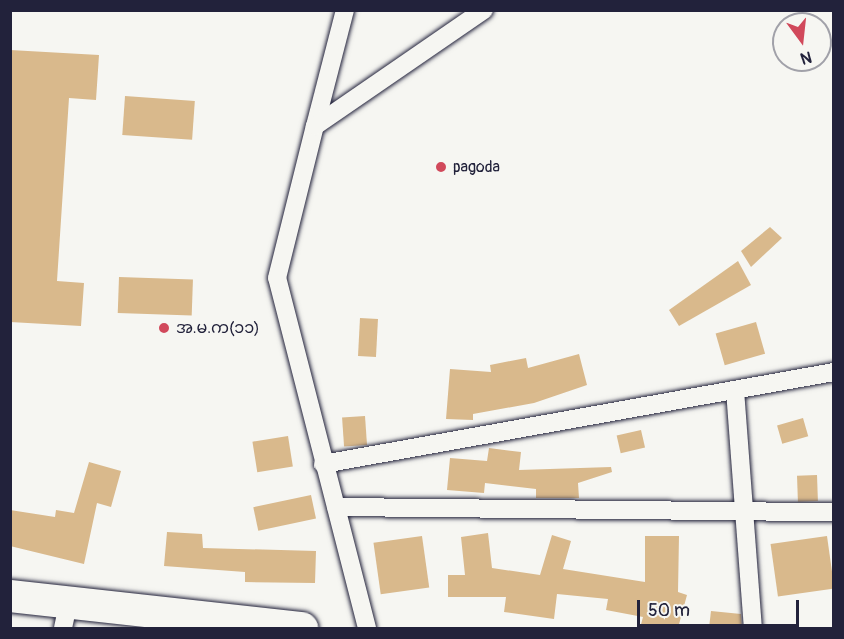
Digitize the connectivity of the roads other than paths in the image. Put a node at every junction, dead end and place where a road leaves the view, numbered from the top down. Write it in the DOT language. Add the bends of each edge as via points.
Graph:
graph roads {
  1 [pos="345,10"];
  2 [pos="484,10"];
  3 [pos="315,126"];
  4 [pos="834,372"];
  5 [pos="735,390"];
  6 [pos="323,464"];
  7 [pos="336,507"];
  8 [pos="747,511"];
  9 [pos="834,512"];
  10 [pos="10,596"];
  11 [pos="65,617"];
  12 [pos="302,628"];
  13 [pos="367,628"];
  14 [pos="753,628"];
  1 -- 3 [label="street"];
  2 -- 3 [label="street"];
  3 -- 6 [label="street" via="277,278"];
  4 -- 5 [label="street"];
  5 -- 6 [label="street"];
  5 -- 8 [label="street"];
  6 -- 7 [label="street"];
  7 -- 8 [label="street"];
  7 -- 13 [label="street"];
  8 -- 9 [label="street"];
  8 -- 14 [label="street"];
  10 -- 11 [label="highway"];
  11 -- 12 [label="highway"];
}
